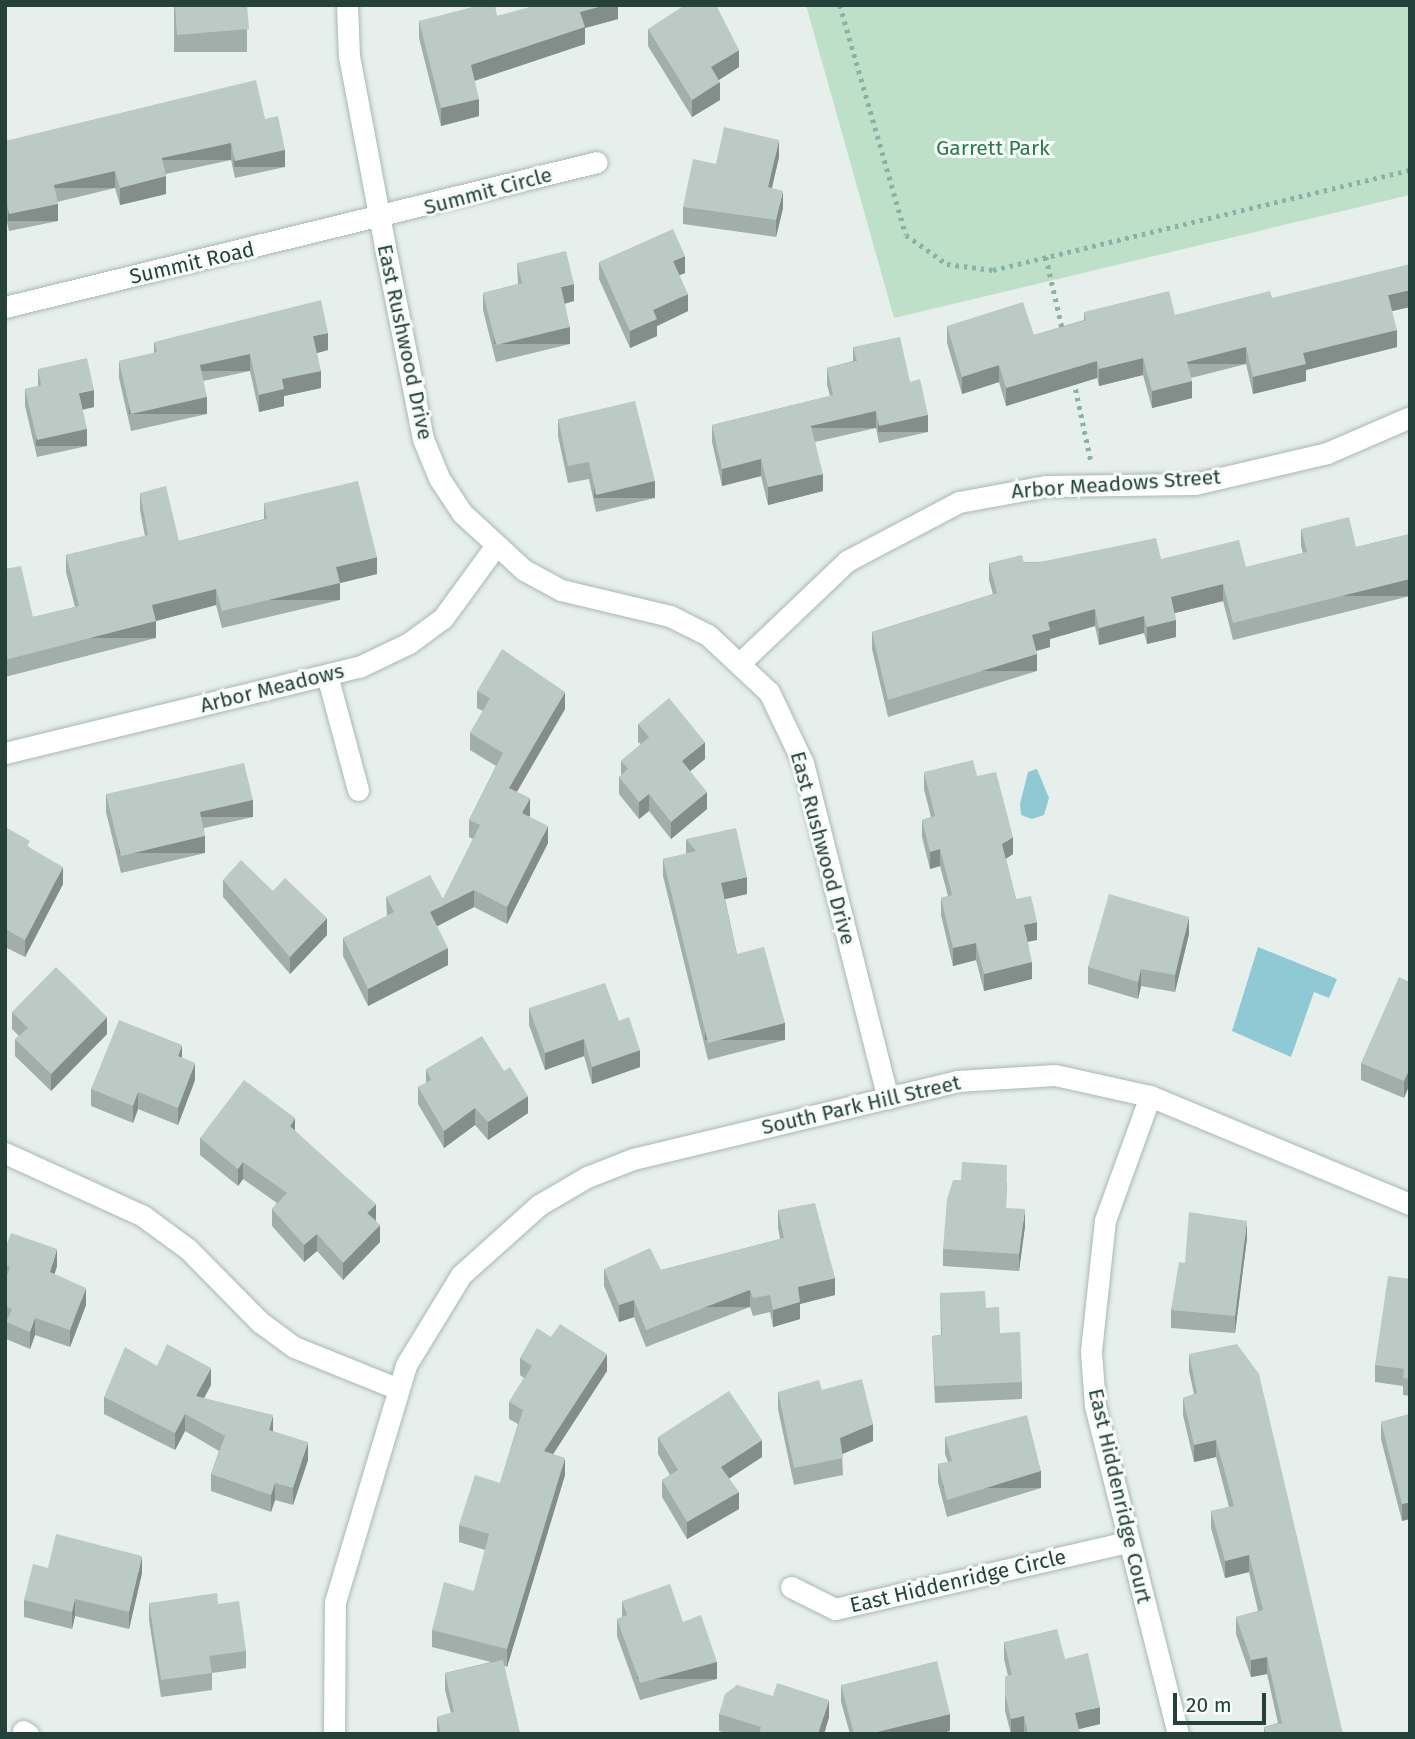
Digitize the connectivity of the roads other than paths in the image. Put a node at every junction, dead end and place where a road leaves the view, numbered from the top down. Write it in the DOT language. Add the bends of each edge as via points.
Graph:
graph roads {
  1 [pos="347,5"];
  2 [pos="597,162"];
  3 [pos="380,219"];
  4 [pos="5,307"];
  5 [pos="1410,417"];
  6 [pos="494,548"];
  7 [pos="743,661"];
  8 [pos="327,675"];
  9 [pos="5,753"];
  10 [pos="358,790"];
  11 [pos="1150,1096"];
  12 [pos="888,1098"];
  13 [pos="5,1153"];
  14 [pos="1410,1203"];
  15 [pos="396,1388"];
  16 [pos="1128,1542"];
  17 [pos="791,1587"];
  18 [pos="334,1734"];
  19 [pos="1178,1734"];
  1 -- 3 [label="street, East Rushwood Drive" via="349,56"];
  2 -- 3 [label="street, Summit Circle"];
  3 -- 4 [label="street, Summit Road"];
  3 -- 6 [label="street, East Rushwood Drive" via="423,439 462,513"];
  5 -- 7 [label="street, Arbor Meadows Street" via="1326,453 1243,475 1195,484 1024,488 959,502 847,561"];
  6 -- 7 [label="street, East Rushwood Drive" via="561,590 670,616"];
  6 -- 8 [label="street, Arbor Meadows" via="465,592 410,643"];
  7 -- 12 [label="street, East Rushwood Drive" via="769,692 803,763"];
  8 -- 9 [label="street, Arbor Meadows"];
  8 -- 10 [label="street"];
  11 -- 12 [label="street, South Park Hill Street" via="1103,1082 1005,1074"];
  11 -- 14 [label="street, South Park Hill Street"];
  11 -- 16 [label="street, East Hiddenridge Court" via="1105,1220 1093,1305 1095,1406"];
  12 -- 15 [label="street, South Park Hill Street" via="634,1159 539,1205 461,1275 428,1321"];
  13 -- 15 [label="street" via="143,1216 188,1249 260,1322 294,1347"];
  15 -- 18 [label="street, South Park Hill Street" via="334,1602"];
  16 -- 17 [label="street, East Hiddenridge Circle" via="835,1609"];
  16 -- 19 [label="street, East Hiddenridge Court"];
}
